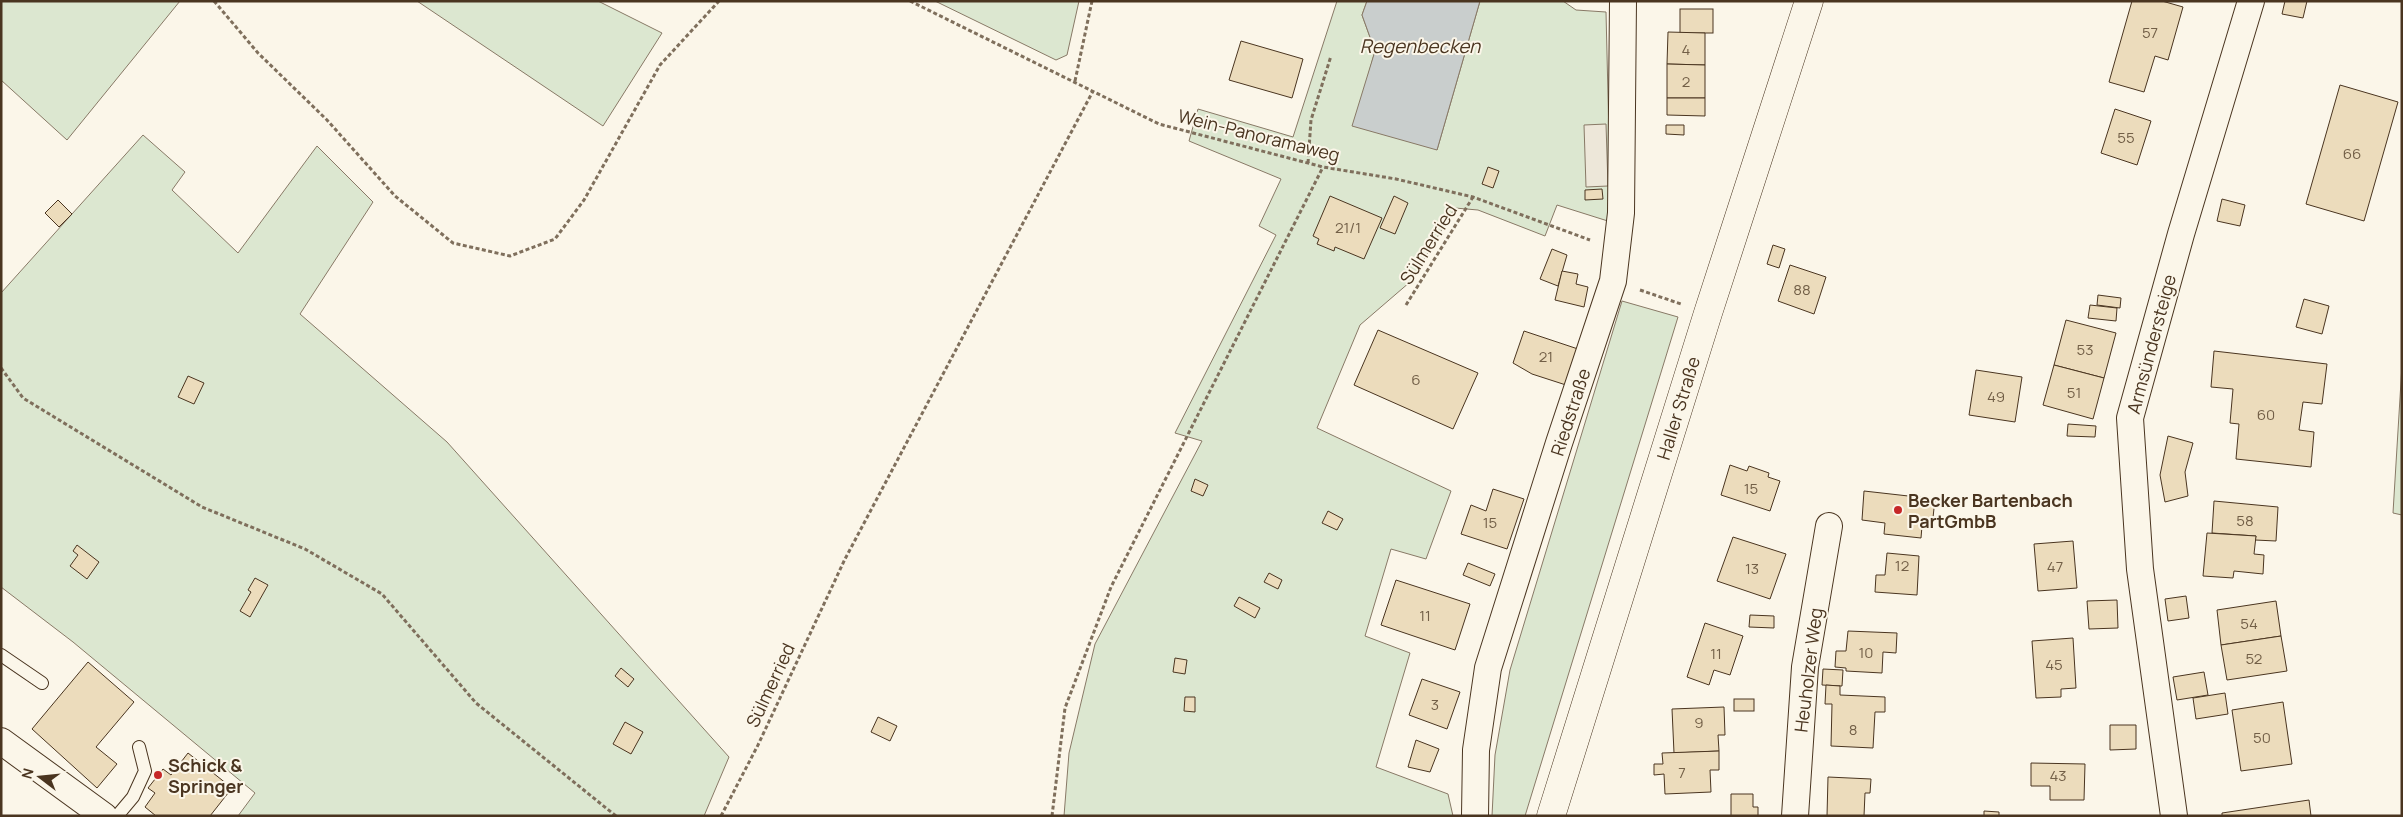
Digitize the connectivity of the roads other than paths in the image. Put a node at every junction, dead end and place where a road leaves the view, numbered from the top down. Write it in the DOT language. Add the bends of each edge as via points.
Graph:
graph roads {
  1 [pos="1623,1"];
  2 [pos="1809,1"];
  3 [pos="2251,1"];
  4 [pos="1829,526"];
  5 [pos="1,655"];
  6 [pos="42,683"];
  7 [pos="1,741"];
  8 [pos="139,747"];
  9 [pos="104,816"];
  10 [pos="117,816"];
  11 [pos="1475,816"];
  12 [pos="1551,816"];
  13 [pos="1795,816"];
  14 [pos="2174,816"];
  1 -- 11 [label="street, Riedstraße" via="1621,213 1613,281 1488,668 1476,750"];
  2 -- 12 [label="main road, Haller Straße"];
  3 -- 14 [label="street, Armsündersteige" via="2130,418 2140,569"];
  4 -- 13 [label="street, Heuholzer Weg" via="1805,667"];
  5 -- 6 [label="lane"];
  7 -- 9 [label="street"];
  8 -- 10 [label="lane" via="145,771 133,798"];
}
